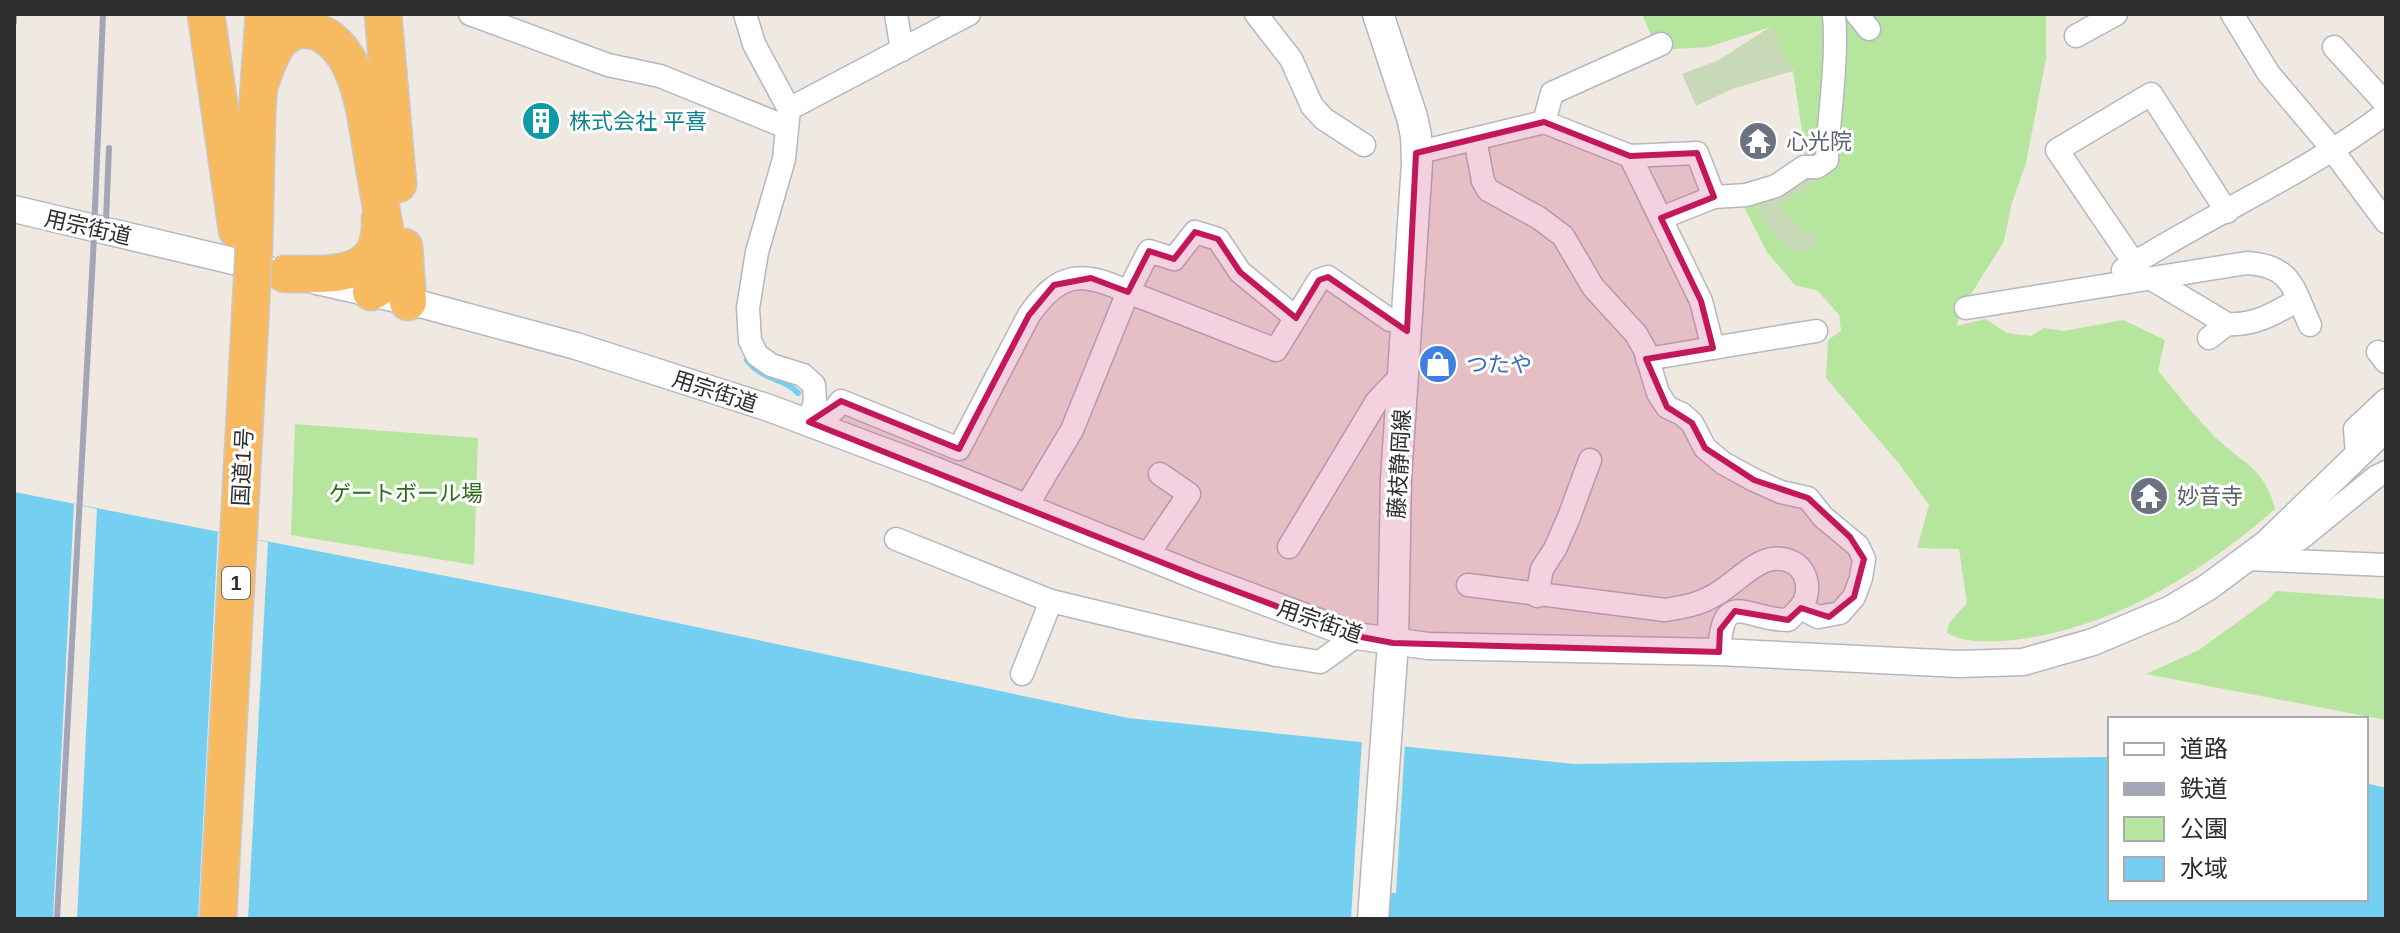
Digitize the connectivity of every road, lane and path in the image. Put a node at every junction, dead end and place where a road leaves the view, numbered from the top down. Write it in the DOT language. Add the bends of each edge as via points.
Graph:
graph roads {
  1 [pos="206,14"];
  2 [pos="264,14"];
  3 [pos="329,14"];
  4 [pos="383,14"];
  5 [pos="470,14"];
  6 [pos="745,14"];
  7 [pos="896,14"];
  8 [pos="969,14"];
  9 [pos="1256,14"];
  10 [pos="1378,14"];
  11 [pos="1834,14"];
  12 [pos="2116,14"];
  13 [pos="2232,14"];
  14 [pos="2076,36"];
  15 [pos="1661,44"];
  16 [pos="2334,47"];
  17 [pos="902,50"];
  18 [pos="260,83"];
  19 [pos="2386,104"];
  20 [pos="363,108"];
  21 [pos="2386,113"];
  22 [pos="788,118"];
  23 [pos="1544,122"];
  24 [pos="1475,139"];
  25 [pos="1364,145"];
  26 [pos="2332,150"];
  27 [pos="1416,153"];
  28 [pos="1630,156"];
  29 [pos="1714,197"];
  30 [pos="380,200"];
  31 [pos="14,209"];
  32 [pos="2227,212"];
  33 [pos="1661,218"];
  34 [pos="2386,222"];
  35 [pos="246,243"];
  36 [pos="2142,270"];
  37 [pos="285,274"];
  38 [pos="381,278"];
  39 [pos="1128,292"];
  40 [pos="2298,300"];
  41 [pos="408,302"];
  42 [pos="1966,308"];
  43 [pos="1296,318"];
  44 [pos="1407,323"];
  45 [pos="2310,325"];
  46 [pos="1816,331"];
  47 [pos="1713,348"];
  48 [pos="1647,359"];
  49 [pos="1403,379"];
  50 [pos="2386,400"];
  51 [pos="809,422"];
  52 [pos="2386,428"];
  53 [pos="2357,455"];
  54 [pos="1590,460"];
  55 [pos="2386,472"];
  56 [pos="1160,474"];
  57 [pos="1026,507"];
  58 [pos="896,539"];
  59 [pos="1289,547"];
  60 [pos="2256,552"];
  61 [pos="1146,557"];
  62 [pos="2386,565"];
  63 [pos="1468,585"];
  64 [pos="1537,596"];
  65 [pos="1051,601"];
  66 [pos="1801,608"];
  67 [pos="1356,636"];
  68 [pos="1393,643"];
  69 [pos="1719,652"];
  70 [pos="1022,674"];
  71 [pos="218,919"];
  72 [pos="1373,919"];
  1 -- 35 [label="highway"];
  2 -- 18 [label="highway, 国道1号 / 1"];
  3 -- 20 [label="highway" via="352,53"];
  4 -- 41 [label="highway"];
  5 -- 22 [label="street" via="608,65 660,76"];
  6 -- 22 [label="street"];
  7 -- 17 [label="street"];
  8 -- 17 [label="street"];
  9 -- 25 [label="street" via="1291,59 1312,106"];
  10 -- 27 [label="main road, 藤枝静岡線" via="1412,117"];
  11 -- 29 [label="street" via="1827,160 1804,167 1776,186"];
  12 -- 14 [label="street"];
  13 -- 26 [label="street" via="2269,74"];
  15 -- 23 [label="street" via="1552,93"];
  16 -- 19 [label="street"];
  17 -- 22 [label="street"];
  18 -- 20 [label="highway" via="277,44 288,33 314,31 349,61"];
  18 -- 35 [label="highway, 国道1号 / 1"];
  20 -- 30 [label="highway"];
  21 -- 26 [label="street"];
  22 -- 51 [label="street" via="784,159 757,252 748,308 750,341 771,365 803,375 814,385"];
  23 -- 24 [label="street"];
  23 -- 28 [label="street"];
  24 -- 27 [label="street"];
  24 -- 48 [label="street" via="1488,190 1563,236 1593,287 1636,334"];
  26 -- 32 [label="street"];
  26 -- 34 [label="street"];
  27 -- 44 [label="main road, 藤枝静岡線"];
  28 -- 29 [label="street" via="1697,153"];
  28 -- 33 [label="street"];
  29 -- 33 [label="street"];
  30 -- 37 [label="highway" via="378,243 358,268 339,274"];
  30 -- 38 [label="highway"];
  31 -- 37 [label="street, 用宗街道"];
  32 -- 36 [label="street"];
  32 -- 36 [label="street" via="2151,94 2057,150"];
  33 -- 47 [label="street" via="1701,301"];
  35 -- 71 [label="highway, 国道1号 / 1, bridge" via="250,326"];
  36 -- 40 [label="street" via="2261,264 2285,275"];
  36 -- 40 [label="street" via="2218,331 2268,318"];
  36 -- 42 [label="street" via="2097,287"];
  37 -- 38 [label="street, 用宗街道"];
  38 -- 41 [label="street, 用宗街道"];
  39 -- 43 [label="street" via="1276,350"];
  39 -- 43 [label="street" via="1149,251 1174,259 1195,232 1218,239 1240,272"];
  39 -- 51 [label="street" via="1091,278 1054,285 1029,315 959,449 841,401"];
  39 -- 57 [label="street" via="1072,430"];
  40 -- 45 [label="street"];
  41 -- 51 [label="street, 用宗街道" via="576,346"];
  43 -- 44 [label="street" via="1319,280 1328,277 1390,320"];
  44 -- 49 [label="main road, 藤枝静岡線"];
  46 -- 47 [label="street"];
  47 -- 48 [label="street"];
  48 -- 66 [label="street" via="1667,407 1692,423 1705,448 1754,480 1808,498 1858,546 1864,559 1861,578 1840,613 1818,617"];
  49 -- 59 [label="street" via="1377,401"];
  49 -- 68 [label="main road, 藤枝静岡線"];
  50 -- 53 [label="street" via="2355,429"];
  51 -- 57 [label="street, 用宗街道"];
  52 -- 53 [label="street, 用宗街道"];
  53 -- 60 [label="street, 用宗街道"];
  54 -- 64 [label="street" via="1565,528 1542,569"];
  55 -- 60 [label="street" via="2300,539"];
  56 -- 61 [label="street" via="1189,494"];
  57 -- 61 [label="street, 用宗街道"];
  58 -- 65 [label="street"];
  60 -- 62 [label="street"];
  60 -- 69 [label="street, 用宗街道" via="2171,609 2093,642 2023,662 1959,664"];
  61 -- 67 [label="street, 用宗街道"];
  63 -- 64 [label="street"];
  64 -- 66 [label="street" via="1665,610 1705,600 1765,559 1781,559 1797,564 1805,576 1808,592"];
  65 -- 67 [label="street" via="1320,662"];
  65 -- 70 [label="street"];
  66 -- 69 [label="street" via="1788,620 1735,611 1720,630"];
  67 -- 68 [label="street, 用宗街道"];
  68 -- 69 [label="street, 用宗街道"];
  68 -- 72 [label="main road, 藤枝静岡線"];
}
